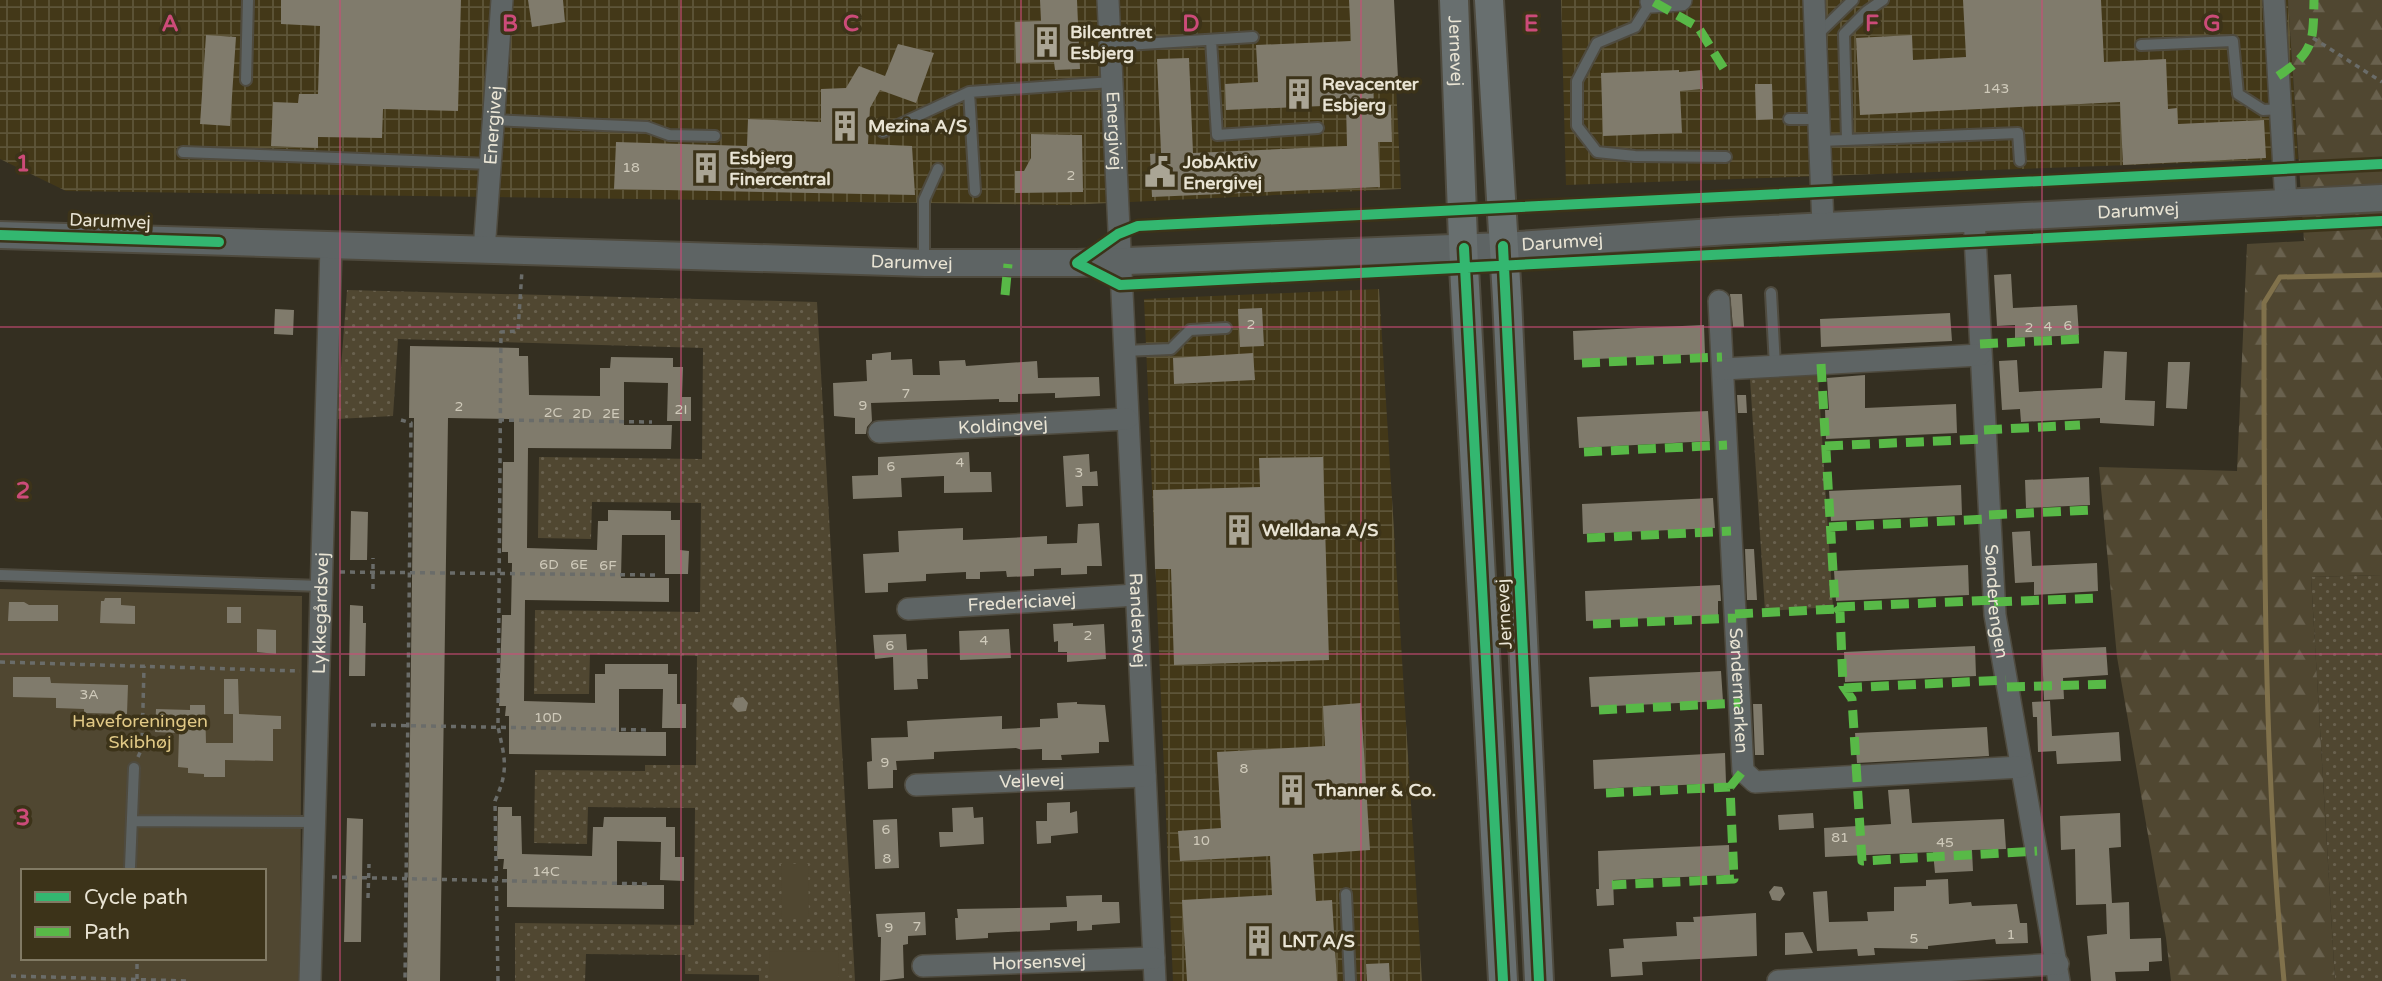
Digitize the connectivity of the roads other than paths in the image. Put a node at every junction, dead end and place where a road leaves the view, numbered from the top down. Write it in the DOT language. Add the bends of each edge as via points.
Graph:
graph roads {
  1 [pos="248,0"];
  2 [pos="502,0"];
  3 [pos="1108,0"];
  4 [pos="1454,0"];
  5 [pos="1489,0"];
  6 [pos="1681,0"];
  7 [pos="1814,0"];
  8 [pos="1853,0"];
  9 [pos="1883,0"];
  10 [pos="2274,0"];
  11 [pos="1650,1"];
  12 [pos="1254,37"];
  13 [pos="1815,37"];
  14 [pos="1211,40"];
  15 [pos="2141,45"];
  16 [pos="1110,46"];
  17 [pos="246,80"];
  18 [pos="1112,82"];
  19 [pos="969,92"];
  20 [pos="1458,107"];
  21 [pos="2281,109"];
  22 [pos="1789,119"];
  23 [pos="1819,119"];
  24 [pos="494,120"];
  25 [pos="1318,128"];
  26 [pos="883,132"];
  27 [pos="715,136"];
  28 [pos="1847,139"];
  29 [pos="1820,141"];
  30 [pos="183,152"];
  31 [pos="1726,157"];
  32 [pos="2020,161"];
  33 [pos="490,164"];
  34 [pos="938,169"];
  35 [pos="975,191"];
  36 [pos="2382,198"];
  37 [pos="2286,203"];
  38 [pos="1974,217"];
  39 [pos="1823,225"];
  40 [pos="0,235"];
  41 [pos="331,246"];
  42 [pos="1503,246"];
  43 [pos="1464,248"];
  44 [pos="484,251"];
  45 [pos="1119,261"];
  46 [pos="924,263"];
  47 [pos="1771,293"];
  48 [pos="1719,300"];
  49 [pos="1226,328"];
  50 [pos="1124,351"];
  51 [pos="1980,355"];
  52 [pos="1775,366"];
  53 [pos="1723,369"];
  54 [pos="1510,371"];
  55 [pos="1127,419"];
  56 [pos="879,432"];
  57 [pos="0,575"];
  58 [pos="322,579"];
  59 [pos="1136,595"];
  60 [pos="908,609"];
  61 [pos="2021,767"];
  62 [pos="134,768"];
  63 [pos="1145,776"];
  64 [pos="916,785"];
  65 [pos="132,821"];
  66 [pos="315,822"];
  67 [pos="130,867"];
  68 [pos="1346,894"];
  69 [pos="1154,958"];
  70 [pos="923,966"];
  71 [pos="2059,973"];
  72 [pos="310,981"];
  73 [pos="1155,981"];
  74 [pos="1350,981"];
  75 [pos="1503,981"];
  76 [pos="1539,981"];
  77 [pos="1778,981"];
  1 -- 17 [label="lane"];
  2 -- 24 [label="street, Energivej"];
  3 -- 16 [label="street, Energivej"];
  4 -- 20 [label="main road, Jernevej"];
  5 -- 42 [label="main road, Jernevej"];
  6 -- 11 [label="street"];
  7 -- 13 [label="street"];
  8 -- 13 [label="lane"];
  9 -- 28 [label="lane" via="1844,34"];
  10 -- 21 [label="street"];
  11 -- 31 [label="lane" via="1635,27 1597,43 1577,80 1577,125 1597,152"];
  12 -- 14 [label="lane"];
  13 -- 23 [label="street"];
  14 -- 16 [label="lane"];
  14 -- 25 [label="lane" via="1217,135"];
  15 -- 21 [label="lane" via="2233,41 2238,94 2263,110"];
  16 -- 18 [label="street, Energivej"];
  18 -- 19 [label="lane"];
  18 -- 45 [label="street, Energivej"];
  19 -- 26 [label="lane"];
  19 -- 35 [label="lane"];
  20 -- 42 [label="main road" via="1477,149 1481,233"];
  20 -- 43 [label="main road, Jernevej"];
  21 -- 37 [label="street"];
  22 -- 23 [label="lane"];
  23 -- 29 [label="street"];
  24 -- 27 [label="lane" via="647,127 669,135"];
  24 -- 33 [label="street, Energivej"];
  28 -- 29 [label="lane"];
  28 -- 32 [label="lane" via="2018,133"];
  29 -- 39 [label="street"];
  30 -- 33 [label="lane"];
  33 -- 44 [label="street, Energivej"];
  34 -- 46 [label="lane" via="924,200"];
  36 -- 37 [label="street, Darumvej"];
  37 -- 38 [label="street, Darumvej"];
  38 -- 39 [label="street, Darumvej"];
  38 -- 51 [label="street, Sønderengen"];
  39 -- 42 [label="street, Darumvej"];
  40 -- 41 [label="street, Darumvej"];
  41 -- 44 [label="street, Darumvej"];
  41 -- 58 [label="street, Lykkegårdsvej"];
  42 -- 43 [label="street, Darumvej"];
  42 -- 54 [label="main road, Jernevej"];
  43 -- 45 [label="street, Darumvej"];
  43 -- 54 [label="main road" via="1485,262 1491,325"];
  43 -- 75 [label="main road, Jernevej"];
  44 -- 46 [label="street, Darumvej"];
  45 -- 46 [label="street, Darumvej"];
  45 -- 50 [label="street, Randersvej"];
  47 -- 52 [label="lane"];
  48 -- 53 [label="street, Søndermarken"];
  49 -- 50 [label="lane" via="1190,330 1171,349"];
  50 -- 55 [label="street, Randersvej"];
  51 -- 52 [label="street"];
  51 -- 61 [label="street, Sønderengen" via="1995,615"];
  52 -- 53 [label="street"];
  53 -- 61 [label="street, Søndermarken" via="1743,771 1755,782"];
  54 -- 76 [label="main road, Jernevej"];
  55 -- 56 [label="street, Koldingvej"];
  55 -- 59 [label="street, Randersvej"];
  57 -- 58 [label="lane"];
  58 -- 66 [label="street, Lykkegårdsvej"];
  59 -- 60 [label="street, Fredericiavej"];
  59 -- 63 [label="street, Randersvej"];
  61 -- 71 [label="street, Sønderengen"];
  62 -- 65 [label="lane"];
  63 -- 64 [label="street, Vejlevej"];
  63 -- 69 [label="street, Randersvej"];
  65 -- 66 [label="lane"];
  65 -- 67 [label="lane"];
  66 -- 72 [label="street, Lykkegårdsvej"];
  68 -- 74 [label="lane"];
  69 -- 70 [label="street, Horsensvej"];
  69 -- 73 [label="street, Randersvej"];
  71 -- 77 [label="street"];
}
